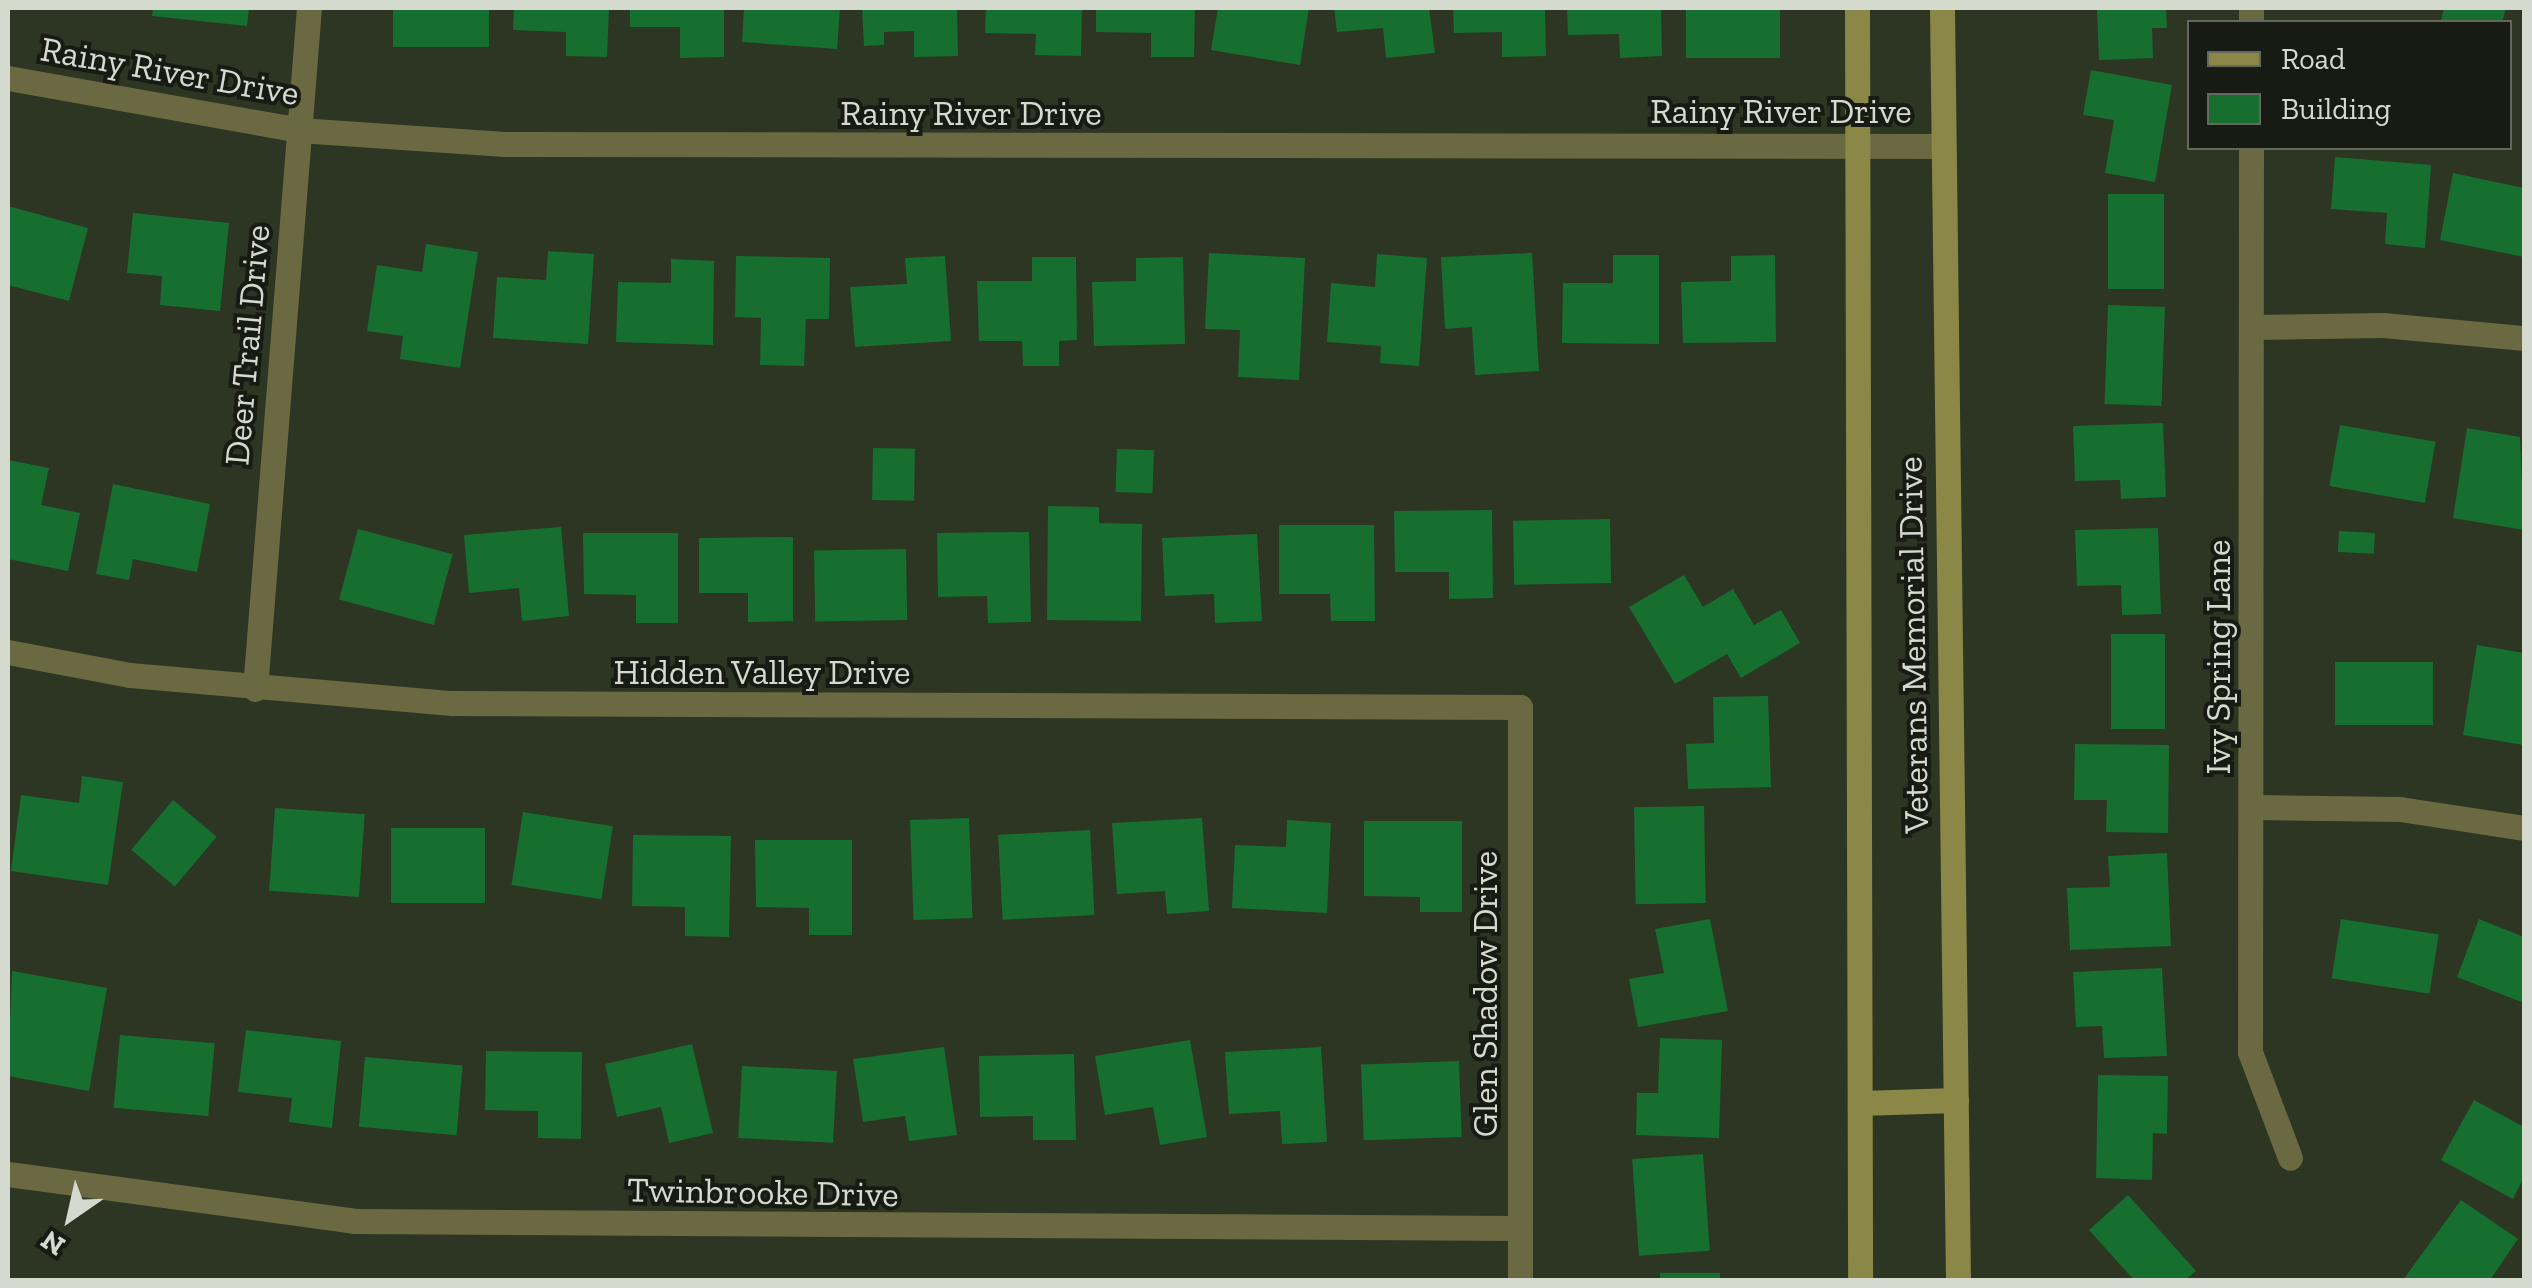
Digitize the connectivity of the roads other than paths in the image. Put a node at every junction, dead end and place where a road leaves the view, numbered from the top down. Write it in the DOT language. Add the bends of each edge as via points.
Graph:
graph roads {
  1 [pos="309,8"];
  2 [pos="1857,8"];
  3 [pos="1942,8"];
  4 [pos="8,78"];
  5 [pos="299,130"];
  6 [pos="1857,146"];
  7 [pos="1940,146"];
  8 [pos="2251,150"];
  9 [pos="2251,327"];
  10 [pos="2524,338"];
  11 [pos="8,652"];
  12 [pos="255,689"];
  13 [pos="1520,707"];
  14 [pos="2254,807"];
  15 [pos="2524,828"];
  16 [pos="1956,1100"];
  17 [pos="1860,1103"];
  18 [pos="2290,1158"];
  19 [pos="8,1174"];
  20 [pos="1520,1228"];
  21 [pos="1520,1280"];
  22 [pos="1860,1280"];
  23 [pos="1958,1280"];
  1 -- 5 [label="street, Deer Trail Drive"];
  2 -- 6 [label="main road, Veterans Memorial Drive"];
  3 -- 7 [label="main road, Veterans Memorial Drive"];
  4 -- 5 [label="street, Rainy River Drive"];
  5 -- 6 [label="street, Rainy River Drive" via="760,148"];
  5 -- 12 [label="street, Deer Trail Drive"];
  6 -- 7 [label="street, Rainy River Drive"];
  6 -- 17 [label="main road, Veterans Memorial Drive"];
  7 -- 16 [label="main road, Veterans Memorial Drive"];
  8 -- 9 [label="street, Ivy Spring Lane"];
  9 -- 10 [label="street" via="2383,325"];
  9 -- 14 [label="street, Ivy Spring Lane"];
  11 -- 12 [label="street, Hidden Valley Drive"];
  12 -- 13 [label="street, Hidden Valley Drive" via="720,709"];
  13 -- 20 [label="street, Glen Shadow Drive"];
  14 -- 15 [label="street" via="2400,809"];
  14 -- 18 [label="street, Ivy Spring Lane" via="2250,1052"];
  16 -- 17 [label="main road"];
  16 -- 23 [label="main road, Veterans Memorial Drive"];
  17 -- 22 [label="main road, Veterans Memorial Drive"];
  19 -- 20 [label="street, Twinbrooke Drive" via="354,1221"];
  20 -- 21 [label="street, Glen Shadow Drive"];
}
